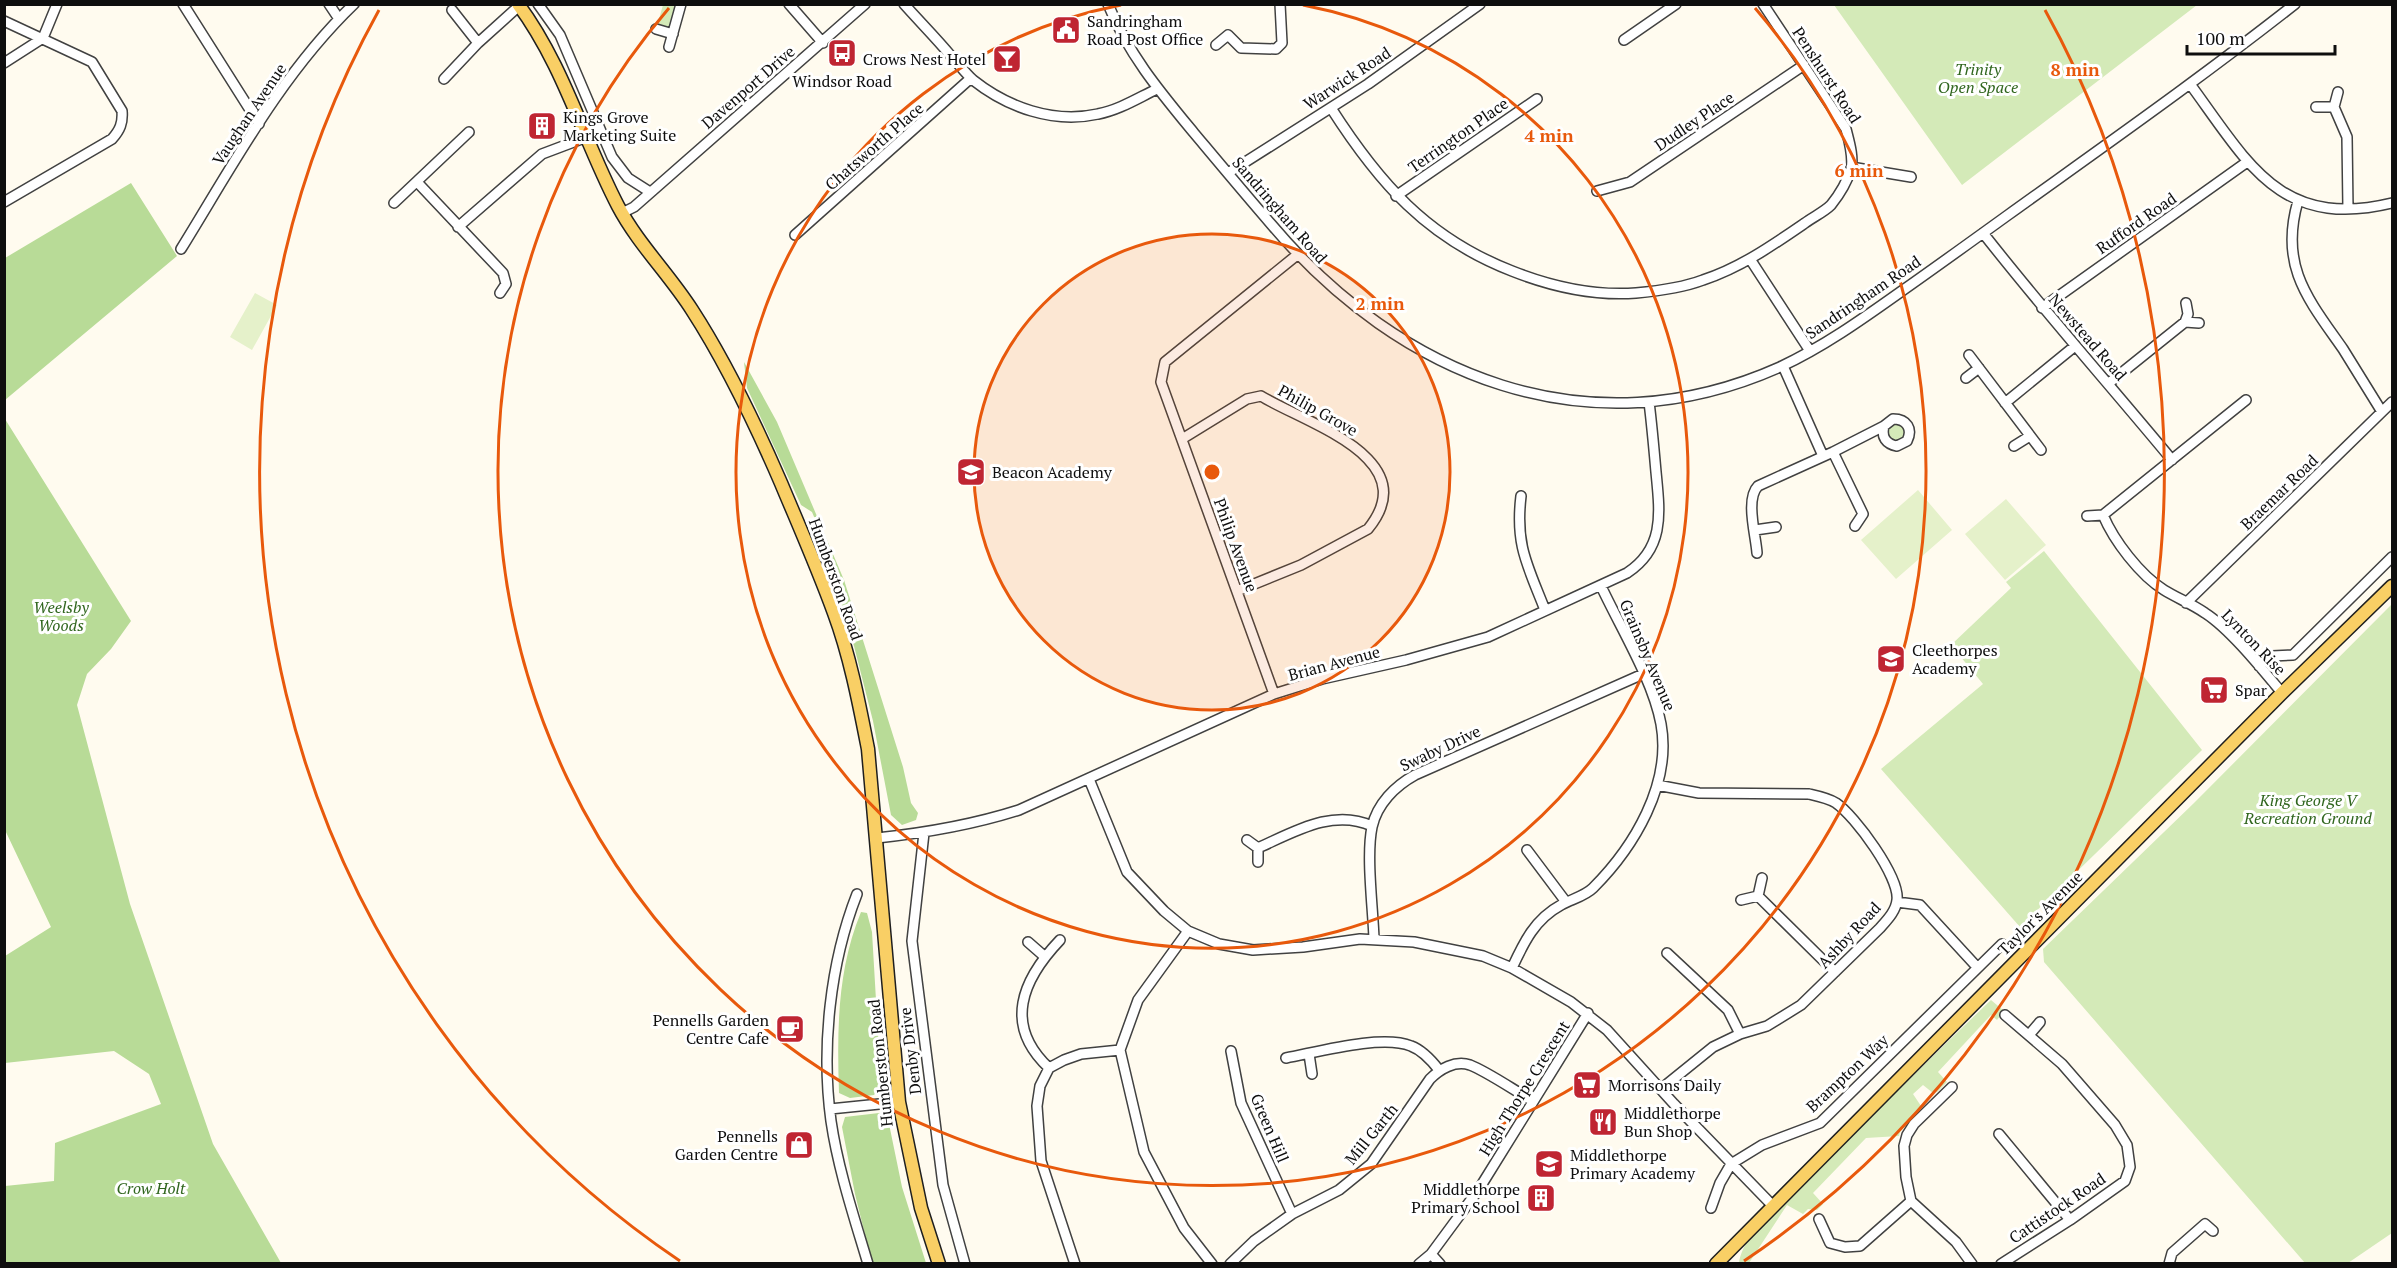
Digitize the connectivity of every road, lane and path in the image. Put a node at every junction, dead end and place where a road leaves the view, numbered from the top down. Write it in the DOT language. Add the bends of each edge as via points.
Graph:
graph roads {
  1 [pos="57,4"];
  2 [pos="183,4"];
  3 [pos="329,4"];
  4 [pos="354,4"];
  5 [pos="538,4"];
  6 [pos="681,4"];
  7 [pos="789,4"];
  8 [pos="865,4"];
  9 [pos="904,4"];
  10 [pos="1108,4"];
  11 [pos="1280,4"];
  12 [pos="1480,4"];
  13 [pos="1676,4"];
  14 [pos="1763,4"];
  15 [pos="2295,4"];
  16 [pos="518,5"];
  17 [pos="452,10"];
  18 [pos="339,19"];
  19 [pos="4,21"];
  20 [pos="656,29"];
  21 [pos="673,34"];
  22 [pos="43,38"];
  23 [pos="1624,40"];
  24 [pos="823,42"];
  25 [pos="478,43"];
  26 [pos="1216,45"];
  27 [pos="669,47"];
  28 [pos="4,63"];
  29 [pos="1804,65"];
  30 [pos="971,78"];
  31 [pos="444,80"];
  32 [pos="2190,84"];
  33 [pos="1157,89"];
  34 [pos="2338,92"];
  35 [pos="1537,99"];
  36 [pos="2316,107"];
  37 [pos="2334,107"];
  38 [pos="1331,108"];
  39 [pos="258,124"];
  40 [pos="469,132"];
  41 [pos="587,137"];
  42 [pos="2247,162"];
  43 [pos="1851,167"];
  44 [pos="1228,173"];
  45 [pos="1911,177"];
  46 [pos="417,182"];
  47 [pos="1597,191"];
  48 [pos="650,192"];
  49 [pos="1396,196"];
  50 [pos="2298,201"];
  51 [pos="4,202"];
  52 [pos="2392,203"];
  53 [pos="394,204"];
  54 [pos="2348,209"];
  55 [pos="622,213"];
  56 [pos="458,227"];
  57 [pos="1983,233"];
  58 [pos="795,235"];
  59 [pos="181,249"];
  60 [pos="1297,255"];
  61 [pos="1750,260"];
  62 [pos="500,293"];
  63 [pos="2186,303"];
  64 [pos="2042,308"];
  65 [pos="2185,322"];
  66 [pos="2199,323"];
  67 [pos="2075,346"];
  68 [pos="1810,351"];
  69 [pos="1969,355"];
  70 [pos="1783,366"];
  71 [pos="1979,368"];
  72 [pos="1966,378"];
  73 [pos="2109,383"];
  74 [pos="2246,400"];
  75 [pos="1649,402"];
  76 [pos="2392,402"];
  77 [pos="2005,403"];
  78 [pos="2382,412"];
  79 [pos="1884,426"];
  80 [pos="2030,436"];
  81 [pos="1182,440"];
  82 [pos="2014,446"];
  83 [pos="2041,450"];
  84 [pos="1833,452"];
  85 [pos="1823,456"];
  86 [pos="2172,460"];
  87 [pos="1521,496"];
  88 [pos="2103,515"];
  89 [pos="2087,516"];
  90 [pos="1855,526"];
  91 [pos="1776,527"];
  92 [pos="1755,530"];
  93 [pos="1758,553"];
  94 [pos="2392,557"];
  95 [pos="1601,586"];
  96 [pos="2392,589"];
  97 [pos="1236,591"];
  98 [pos="2186,603"];
  99 [pos="1545,610"];
  100 [pos="2259,666"];
  101 [pos="1643,674"];
  102 [pos="2282,693"];
  103 [pos="1274,694"];
  104 [pos="1089,779"];
  105 [pos="1657,785"];
  106 [pos="1372,826"];
  107 [pos="924,833"];
  108 [pos="877,838"];
  109 [pos="1247,840"];
  110 [pos="1258,848"];
  111 [pos="1527,850"];
  112 [pos="1258,862"];
  113 [pos="1762,878"];
  114 [pos="857,894"];
  115 [pos="1758,896"];
  116 [pos="1741,900"];
  117 [pos="1566,902"];
  118 [pos="1897,902"];
  119 [pos="1188,931"];
  120 [pos="1374,939"];
  121 [pos="1060,940"];
  122 [pos="1028,942"];
  123 [pos="2002,944"];
  124 [pos="1666,952"];
  125 [pos="1044,956"];
  126 [pos="1977,967"];
  127 [pos="1512,968"];
  128 [pos="1835,972"];
  129 [pos="1588,1013"];
  130 [pos="2005,1015"];
  131 [pos="2040,1022"];
  132 [pos="1740,1034"];
  133 [pos="2029,1035"];
  134 [pos="1120,1050"];
  135 [pos="1231,1051"];
  136 [pos="1309,1054"];
  137 [pos="1286,1058"];
  138 [pos="1049,1068"];
  139 [pos="1439,1070"];
  140 [pos="1312,1074"];
  141 [pos="1952,1088"];
  142 [pos="1661,1089"];
  143 [pos="1533,1101"];
  144 [pos="899,1102"];
  145 [pos="830,1109"];
  146 [pos="1999,1134"];
  147 [pos="1731,1164"];
  148 [pos="1911,1201"];
  149 [pos="1773,1206"];
  150 [pos="1711,1208"];
  151 [pos="1292,1214"];
  152 [pos="1819,1219"];
  153 [pos="2070,1220"];
  154 [pos="2213,1231"];
  155 [pos="1431,1254"];
  156 [pos="1721,1262"];
  157 [pos="868,1263"];
  158 [pos="939,1263"];
  159 [pos="965,1263"];
  160 [pos="1075,1263"];
  161 [pos="1212,1263"];
  162 [pos="1230,1263"];
  163 [pos="1419,1263"];
  164 [pos="1440,1263"];
  165 [pos="1971,1263"];
  166 [pos="2001,1263"];
  167 [pos="2169,1263"];
  1 -- 22 [label="street"];
  2 -- 39 [label="street"];
  3 -- 18 [label="street"];
  4 -- 18 [label="street, Vaughan Avenue"];
  5 -- 48 [label="street" via="560,34 612,157 628,178"];
  6 -- 21 [label="street"];
  7 -- 24 [label="street"];
  8 -- 24 [label="street, Davenport Drive"];
  9 -- 30 [label="street"];
  10 -- 33 [label="street, Sandringham Road" via="1132,52"];
  11 -- 26 [label="street" via="1282,42 1276,49 1241,48 1228,35"];
  12 -- 38 [label="street, Warwick Road"];
  13 -- 23 [label="street"];
  14 -- 29 [label="street, Penshurst Road"];
  15 -- 32 [label="street, Sandringham Road"];
  16 -- 25 [label="street"];
  16 -- 41 [label="main road, Humberston Road" via="551,55"];
  17 -- 25 [label="street"];
  18 -- 39 [label="street, Vaughan Avenue"];
  19 -- 22 [label="street"];
  20 -- 21 [label="street"];
  21 -- 27 [label="street"];
  22 -- 28 [label="street"];
  22 -- 51 [label="street" via="92,62 122,111 121,125 112,139"];
  24 -- 48 [label="street, Davenport Drive"];
  25 -- 31 [label="street"];
  29 -- 43 [label="street, Penshurst Road" via="1846,129"];
  29 -- 47 [label="street, Dudley Place" via="1630,182"];
  30 -- 33 [label="street" via="1019,108 1075,117 1120,107"];
  30 -- 58 [label="street, Chatsworth Place"];
  32 -- 42 [label="street"];
  32 -- 57 [label="street, Sandringham Road"];
  33 -- 44 [label="street, Sandringham Road"];
  34 -- 37 [label="street"];
  35 -- 49 [label="street, Terrington Place"];
  36 -- 37 [label="street"];
  37 -- 54 [label="street" via="2347,136"];
  38 -- 44 [label="street, Warwick Road"];
  38 -- 49 [label="street" via="1366,161"];
  39 -- 59 [label="street, Vaughan Avenue"];
  40 -- 46 [label="street"];
  41 -- 55 [label="main road, Humberston Road"];
  41 -- 56 [label="street" via="542,154"];
  42 -- 50 [label="street"];
  42 -- 64 [label="street, Rufford Road"];
  43 -- 45 [label="street"];
  43 -- 61 [label="street" via="1830,206"];
  44 -- 60 [label="street, Sandringham Road"];
  46 -- 53 [label="street"];
  46 -- 56 [label="street"];
  48 -- 55 [label="street, Davenport Drive"];
  49 -- 61 [label="street" via="1432,228 1475,255 1513,272 1575,289 1634,293 1669,289"];
  50 -- 54 [label="street" via="2320,208"];
  50 -- 78 [label="street" via="2291,236 2301,285"];
  52 -- 54 [label="street"];
  55 -- 108 [label="main road, Humberston Road" via="692,309 739,392 802,532 835,615 857,696 868,749"];
  56 -- 62 [label="street" via="505,276 505,288"];
  57 -- 64 [label="street, Newstead Road"];
  57 -- 68 [label="street, Sandringham Road" via="1849,329"];
  60 -- 75 [label="street, Sandringham Road" via="1339,295 1381,327 1428,355 1478,377 1566,399"];
  60 -- 81 [label="street, Philip Avenue" via="1165,362 1161,381"];
  61 -- 68 [label="street"];
  63 -- 65 [label="street"];
  64 -- 67 [label="street, Newstead Road"];
  65 -- 66 [label="street"];
  65 -- 73 [label="street"];
  67 -- 73 [label="street, Newstead Road"];
  67 -- 77 [label="street"];
  68 -- 70 [label="street, Sandringham Road"];
  69 -- 71 [label="street"];
  70 -- 75 [label="street, Sandringham Road" via="1723,389"];
  70 -- 85 [label="street"];
  71 -- 72 [label="street"];
  71 -- 77 [label="street"];
  73 -- 86 [label="street, Newstead Road"];
  74 -- 86 [label="street"];
  75 -- 95 [label="street, Brian Avenue" via="1660,509 1657,535 1637,566"];
  76 -- 78 [label="street, Braemar Road"];
  77 -- 80 [label="street"];
  78 -- 98 [label="street, Braemar Road"];
  79 -- 84 [label="street"];
  80 -- 82 [label="street"];
  80 -- 83 [label="street"];
  81 -- 97 [label="street, Philip Avenue"];
  81 -- 97 [label="street, Philip Grove" via="1247,399 1261,396 1352,444 1368,457 1380,475 1383,497 1368,529 1301,564"];
  84 -- 85 [label="street"];
  84 -- 90 [label="street" via="1863,514"];
  85 -- 92 [label="street" via="1755,489 1751,505"];
  86 -- 88 [label="street"];
  87 -- 99 [label="street" via="1521,546"];
  88 -- 89 [label="street"];
  88 -- 98 [label="street, Lynton Rise" via="2141,572"];
  91 -- 92 [label="street"];
  92 -- 93 [label="street"];
  94 -- 100 [label="street" via="2293,655 2272,656"];
  95 -- 99 [label="street, Brian Avenue"];
  95 -- 101 [label="street, Grainsby Avenue"];
  96 -- 102 [label="main road, Taylor's Avenue"];
  97 -- 103 [label="street, Philip Avenue"];
  98 -- 100 [label="street, Lynton Rise" via="2205,613"];
  99 -- 103 [label="street, Brian Avenue" via="1488,637"];
  100 -- 102 [label="street, Lynton Rise"];
  101 -- 105 [label="street, Grainsby Avenue" via="1661,722 1663,752"];
  101 -- 106 [label="street, Swaby Drive" via="1415,775 1388,796"];
  102 -- 149 [label="main road, Taylor's Avenue"];
  103 -- 104 [label="street, Brian Avenue"];
  104 -- 107 [label="street, Brian Avenue" via="998,817"];
  104 -- 119 [label="street" via="1127,872"];
  105 -- 117 [label="street, Grainsby Avenue" via="1632,840 1593,888"];
  105 -- 118 [label="street, Ashby Road" via="1699,793 1809,794 1830,800 1846,813 1887,867 1895,882"];
  106 -- 110 [label="street" via="1360,821 1330,820"];
  106 -- 120 [label="street, Swaby Drive"];
  107 -- 108 [label="street, Brian Avenue"];
  107 -- 159 [label="street, Denby Drive" via="912,941 943,1185"];
  108 -- 144 [label="main road, Humberston Road"];
  109 -- 110 [label="street"];
  110 -- 112 [label="street"];
  111 -- 117 [label="street"];
  113 -- 115 [label="street"];
  114 -- 145 [label="street" via="834,972 828,1040"];
  115 -- 116 [label="street"];
  115 -- 128 [label="street"];
  117 -- 127 [label="street, Grainsby Avenue" via="1537,923"];
  118 -- 126 [label="street" via="1920,905"];
  118 -- 128 [label="street, Ashby Road" via="1881,928"];
  119 -- 120 [label="street" via="1219,944 1253,950"];
  119 -- 134 [label="street" via="1138,1000"];
  120 -- 127 [label="street" via="1453,949"];
  121 -- 125 [label="street"];
  122 -- 125 [label="street"];
  123 -- 126 [label="street, Brampton Way"];
  124 -- 132 [label="street" via="1728,1011"];
  125 -- 138 [label="street" via="1028,982 1022,1011 1031,1047"];
  126 -- 147 [label="street, Brampton Way" via="1820,1123 1762,1145"];
  127 -- 129 [label="street"];
  128 -- 132 [label="street, Ashby Road" via="1785,1017"];
  129 -- 142 [label="street"];
  129 -- 143 [label="street, High Thorpe Crescent"];
  130 -- 133 [label="street, Cattistock Road"];
  131 -- 133 [label="street"];
  132 -- 142 [label="street, Ashby Road" via="1703,1054"];
  133 -- 153 [label="street, Cattistock Road" via="2062,1064 2115,1125 2127,1145 2130,1167 2125,1180"];
  134 -- 138 [label="street" via="1081,1054"];
  134 -- 161 [label="street" via="1144,1152 1184,1228"];
  135 -- 151 [label="street, Green Hill" via="1241,1103"];
  136 -- 137 [label="street"];
  136 -- 139 [label="street" via="1385,1041 1412,1046"];
  136 -- 140 [label="street"];
  138 -- 160 [label="street" via="1040,1086 1037,1106 1041,1161"];
  139 -- 143 [label="street" via="1468,1065"];
  139 -- 151 [label="street, Mill Garth" via="1371,1164 1339,1190"];
  141 -- 148 [label="street" via="1907,1135 1904,1146"];
  142 -- 147 [label="street"];
  143 -- 155 [label="street, High Thorpe Crescent" via="1479,1189"];
  144 -- 145 [label="street"];
  144 -- 158 [label="main road, Humberston Road" via="918,1197"];
  145 -- 157 [label="street"];
  146 -- 153 [label="street"];
  147 -- 149 [label="street"];
  147 -- 150 [label="street"];
  148 -- 152 [label="street" via="1860,1246 1830,1242"];
  148 -- 165 [label="street" via="1956,1242"];
  149 -- 156 [label="main road, Taylor's Avenue"];
  151 -- 162 [label="street, Mill Garth" via="1254,1240"];
  153 -- 166 [label="street, Cattistock Road"];
  154 -- 167 [label="street" via="2205,1224 2172,1253"];
  155 -- 163 [label="street, High Thorpe Crescent"];
  155 -- 164 [label="street"];
}
